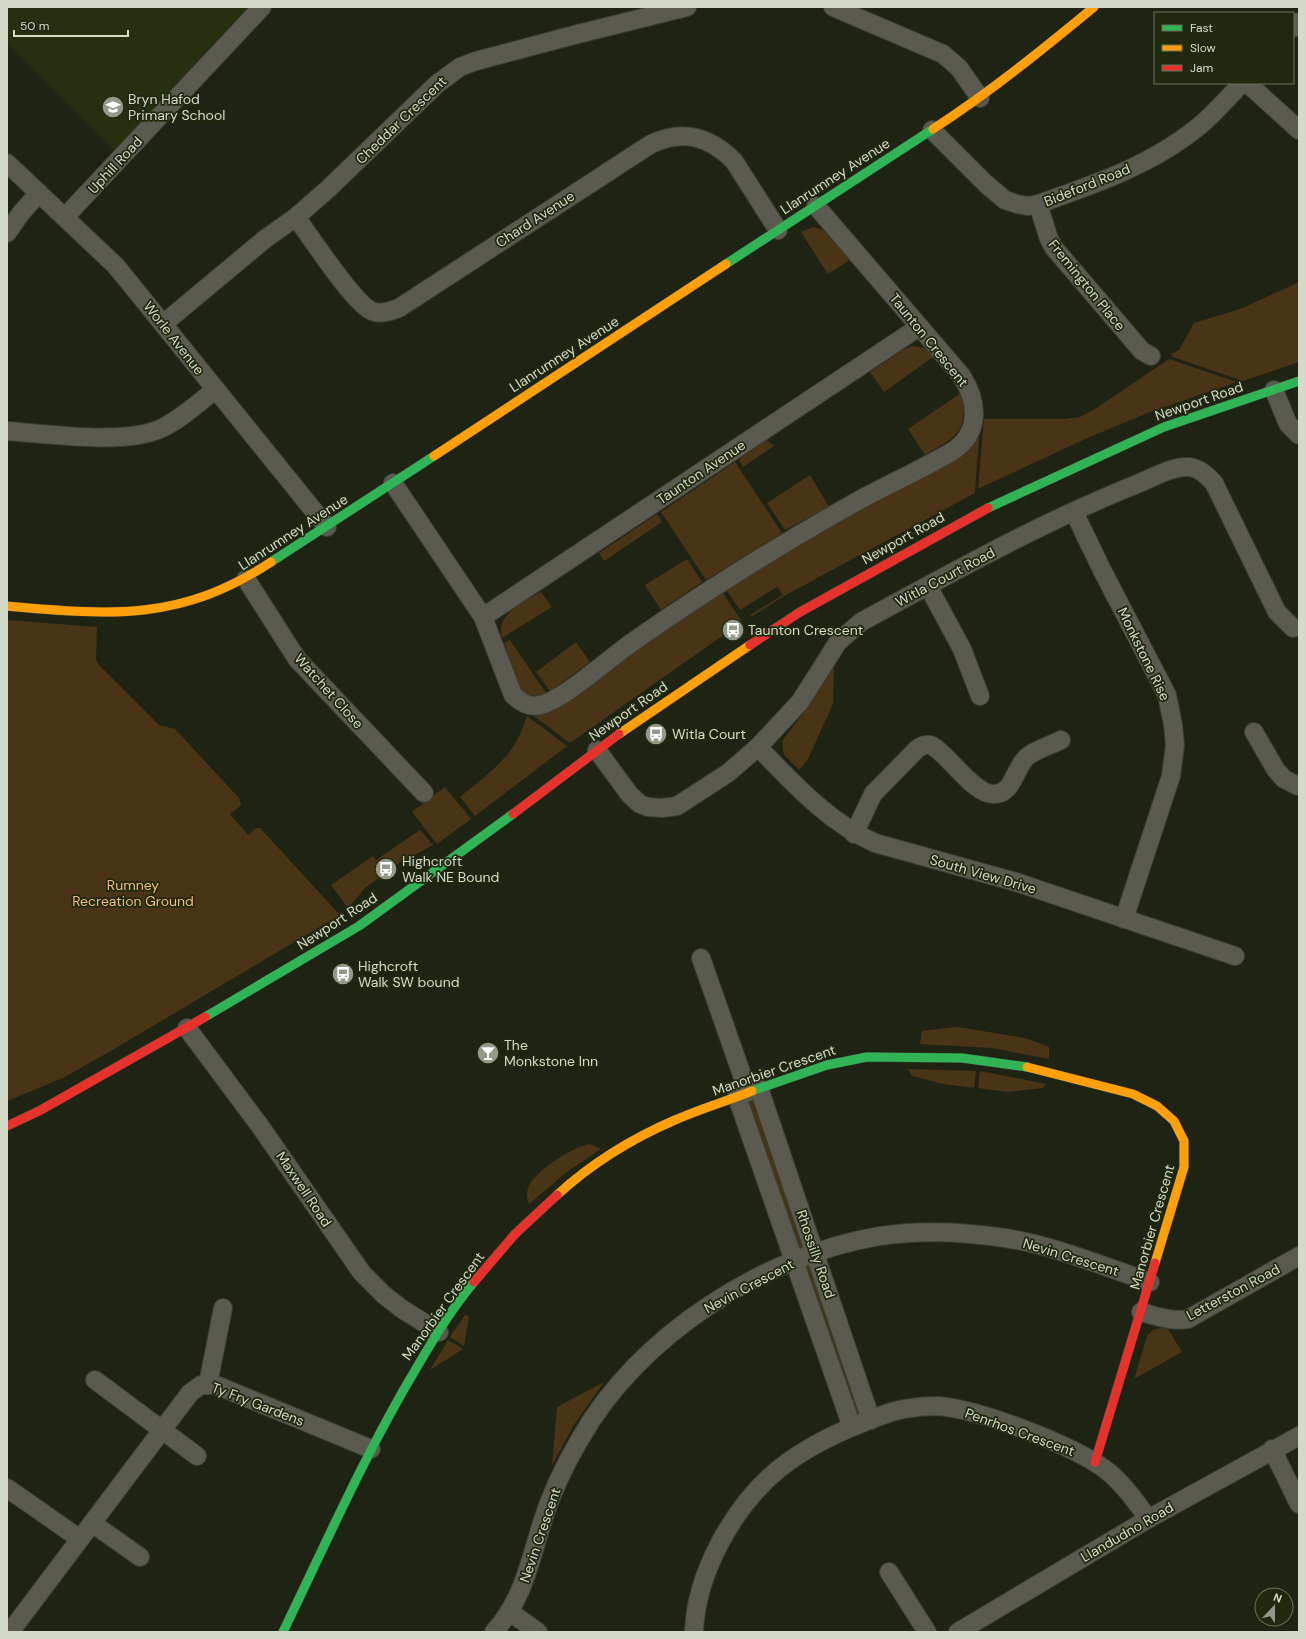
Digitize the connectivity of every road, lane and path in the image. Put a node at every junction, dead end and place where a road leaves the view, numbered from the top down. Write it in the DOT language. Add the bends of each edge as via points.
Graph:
graph roads {
  1 [pos="262,7"];
  2 [pos="687,7"];
  3 [pos="834,7"];
  4 [pos="1094,7"];
  5 [pos="1241,84"];
  6 [pos="1248,84"];
  7 [pos="980,98"];
  8 [pos="932,130"];
  9 [pos="1299,130"];
  10 [pos="7,162"];
  11 [pos="39,193"];
  12 [pos="1038,204"];
  13 [pos="816,206"];
  14 [pos="66,217"];
  15 [pos="296,217"];
  16 [pos="778,230"];
  17 [pos="7,233"];
  18 [pos="163,324"];
  19 [pos="919,327"];
  20 [pos="1151,356"];
  21 [pos="1299,381"];
  22 [pos="215,390"];
  23 [pos="1274,390"];
  24 [pos="7,431"];
  25 [pos="1299,435"];
  26 [pos="394,483"];
  27 [pos="1074,512"];
  28 [pos="327,527"];
  29 [pos="246,579"];
  30 [pos="928,586"];
  31 [pos="7,606"];
  32 [pos="483,617"];
  33 [pos="1293,628"];
  34 [pos="980,696"];
  35 [pos="1254,732"];
  36 [pos="1061,740"];
  37 [pos="758,747"];
  38 [pos="597,750"];
  39 [pos="1299,788"];
  40 [pos="424,793"];
  41 [pos="854,834"];
  42 [pos="1124,919"];
  43 [pos="1235,956"];
  44 [pos="701,958"];
  45 [pos="187,1028"];
  46 [pos="748,1092"];
  47 [pos="7,1126"];
  48 [pos="816,1253"];
  49 [pos="1299,1256"];
  50 [pos="794,1261"];
  51 [pos="1150,1282"];
  52 [pos="223,1308"];
  53 [pos="1141,1312"];
  54 [pos="439,1332"];
  55 [pos="95,1380"];
  56 [pos="208,1384"];
  57 [pos="871,1420"];
  58 [pos="852,1427"];
  59 [pos="162,1431"];
  60 [pos="1299,1436"];
  61 [pos="371,1449"];
  62 [pos="1272,1449"];
  63 [pos="198,1456"];
  64 [pos="1094,1462"];
  65 [pos="7,1488"];
  66 [pos="1299,1504"];
  67 [pos="1148,1519"];
  68 [pos="92,1523"];
  69 [pos="80,1539"];
  70 [pos="140,1557"];
  71 [pos="889,1572"];
  72 [pos="510,1612"];
  73 [pos="10,1632"];
  74 [pos="283,1632"];
  75 [pos="494,1632"];
  76 [pos="538,1632"];
  77 [pos="694,1632"];
  78 [pos="927,1632"];
  79 [pos="958,1632"];
  1 -- 14 [label="street, Uphill Road"];
  2 -- 15 [label="street, Cheddar Crescent" via="460,67 437,84"];
  3 -- 7 [label="street" via="943,54 958,68"];
  4 -- 7 [label="street, Llanrumney Avenue"];
  5 -- 12 [label="street, Bideford Road" via="1203,123 1157,154 1116,175"];
  6 -- 9 [label="street"];
  7 -- 8 [label="street, Llanrumney Avenue"];
  8 -- 12 [label="street, Bideford Road" via="996,193 1017,204"];
  8 -- 13 [label="street, Llanrumney Avenue"];
  10 -- 11 [label="street, Worle Avenue"];
  11 -- 14 [label="street, Worle Avenue"];
  11 -- 17 [label="street"];
  12 -- 20 [label="street, Fremington Place" via="1054,248 1142,351"];
  13 -- 16 [label="street, Llanrumney Avenue"];
  13 -- 19 [label="street, Taunton Crescent"];
  14 -- 18 [label="street, Worle Avenue" via="116,266"];
  15 -- 16 [label="street, Chard Avenue" via="357,300 372,312 382,313 399,308 663,138 691,136 714,144 734,161"];
  15 -- 18 [label="street, Cheddar Crescent" via="265,239"];
  16 -- 26 [label="street, Llanrumney Avenue"];
  18 -- 22 [label="street, Worle Avenue"];
  19 -- 32 [label="street, Taunton Avenue"];
  19 -- 32 [label="street, Taunton Crescent" via="961,375 972,396 972,426 962,445 953,451 856,502 702,593 548,703 529,706 513,696"];
  21 -- 23 [label="street, Newport Road"];
  22 -- 24 [label="street" via="161,429 137,436 107,437"];
  22 -- 28 [label="street, Worle Avenue"];
  23 -- 25 [label="street" via="1288,424"];
  23 -- 38 [label="street, Newport Road" via="1164,427 978,512 800,612 699,678"];
  26 -- 28 [label="street, Llanrumney Avenue"];
  26 -- 32 [label="street, Taunton Crescent"];
  27 -- 30 [label="street, Witla Court Road"];
  27 -- 33 [label="street, Witla Court Road" via="1176,468 1188,467 1199,470 1214,483 1277,612"];
  27 -- 42 [label="street, Monkstone Rise" via="1167,695 1173,726 1174,752 1171,776"];
  28 -- 29 [label="street, Llanrumney Avenue"];
  29 -- 31 [label="street, Llanrumney Avenue" via="206,598 152,611 101,613"];
  29 -- 40 [label="street, Watchet Close" via="298,659"];
  30 -- 34 [label="street" via="962,649"];
  30 -- 37 [label="street, Witla Court Road" via="861,622 848,632 827,658 800,702"];
  35 -- 39 [label="street" via="1276,770 1284,779"];
  36 -- 41 [label="street" via="1029,755 1019,765 1010,787 992,795 959,772 933,746 923,745 917,748 873,794"];
  37 -- 38 [label="street, Witla Court Road" via="728,773 690,799 677,806 662,808 640,804 630,795"];
  37 -- 41 [label="street, South View Drive" via="809,798"];
  38 -- 45 [label="street, Newport Road" via="453,860 358,926"];
  41 -- 42 [label="street, South View Drive" via="894,849 1016,882"];
  42 -- 43 [label="street, South View Drive"];
  44 -- 46 [label="street"];
  45 -- 47 [label="street, Newport Road" via="39,1111"];
  45 -- 54 [label="street, Maxwell Road" via="260,1126 362,1273 396,1305"];
  46 -- 48 [label="street, Rhossilly Road"];
  46 -- 50 [label="street, Rhossilly Road"];
  46 -- 51 [label="street, Manorbier Crescent" via="843,1061 914,1056 1007,1063 1109,1087 1149,1101 1170,1115 1178,1126 1184,1139 1186,1154 1181,1180"];
  46 -- 54 [label="street, Manorbier Crescent" via="674,1121 638,1140 564,1190 500,1252 470,1288"];
  48 -- 50 [label="street, Nevin Crescent"];
  48 -- 51 [label="street, Nevin Crescent" via="882,1236 979,1235 1054,1248"];
  48 -- 57 [label="street, Rhossilly Road"];
  49 -- 53 [label="street, Letterston Road" via="1188,1318 1169,1319"];
  50 -- 58 [label="street, Rhossilly Road"];
  50 -- 72 [label="street, Nevin Crescent" via="751,1282 676,1328 646,1355 610,1395 581,1436 561,1477 541,1524 522,1588"];
  51 -- 53 [label="street, Manorbier Crescent"];
  52 -- 56 [label="street"];
  53 -- 64 [label="street, Manorbier Crescent"];
  54 -- 61 [label="street, Manorbier Crescent" via="407,1382"];
  55 -- 59 [label="street"];
  56 -- 59 [label="street, Ty Fry Gardens" via="201,1385 190,1393"];
  56 -- 61 [label="street, Ty Fry Gardens" via="224,1388"];
  57 -- 58 [label="street, Penrhos Crescent"];
  57 -- 64 [label="street, Penrhos Crescent" via="911,1408 940,1406 956,1409 1004,1423 1081,1454"];
  58 -- 77 [label="street, Penrhos Crescent" via="809,1448 780,1468 745,1506 711,1563 701,1592"];
  59 -- 63 [label="street"];
  59 -- 68 [label="street, Ty Fry Gardens"];
  60 -- 62 [label="street, Llandudno Road"];
  61 -- 74 [label="street, Manorbier Crescent"];
  62 -- 66 [label="street"];
  62 -- 67 [label="street, Llandudno Road"];
  64 -- 67 [label="street, Penrhos Crescent" via="1122,1485"];
  65 -- 69 [label="street"];
  67 -- 79 [label="street, Llandudno Road"];
  68 -- 69 [label="street, Ty Fry Gardens"];
  68 -- 70 [label="street"];
  69 -- 73 [label="street, Ty Fry Gardens"];
  71 -- 78 [label="street"];
  72 -- 75 [label="street, Nevin Crescent"];
  72 -- 76 [label="street"];
}
